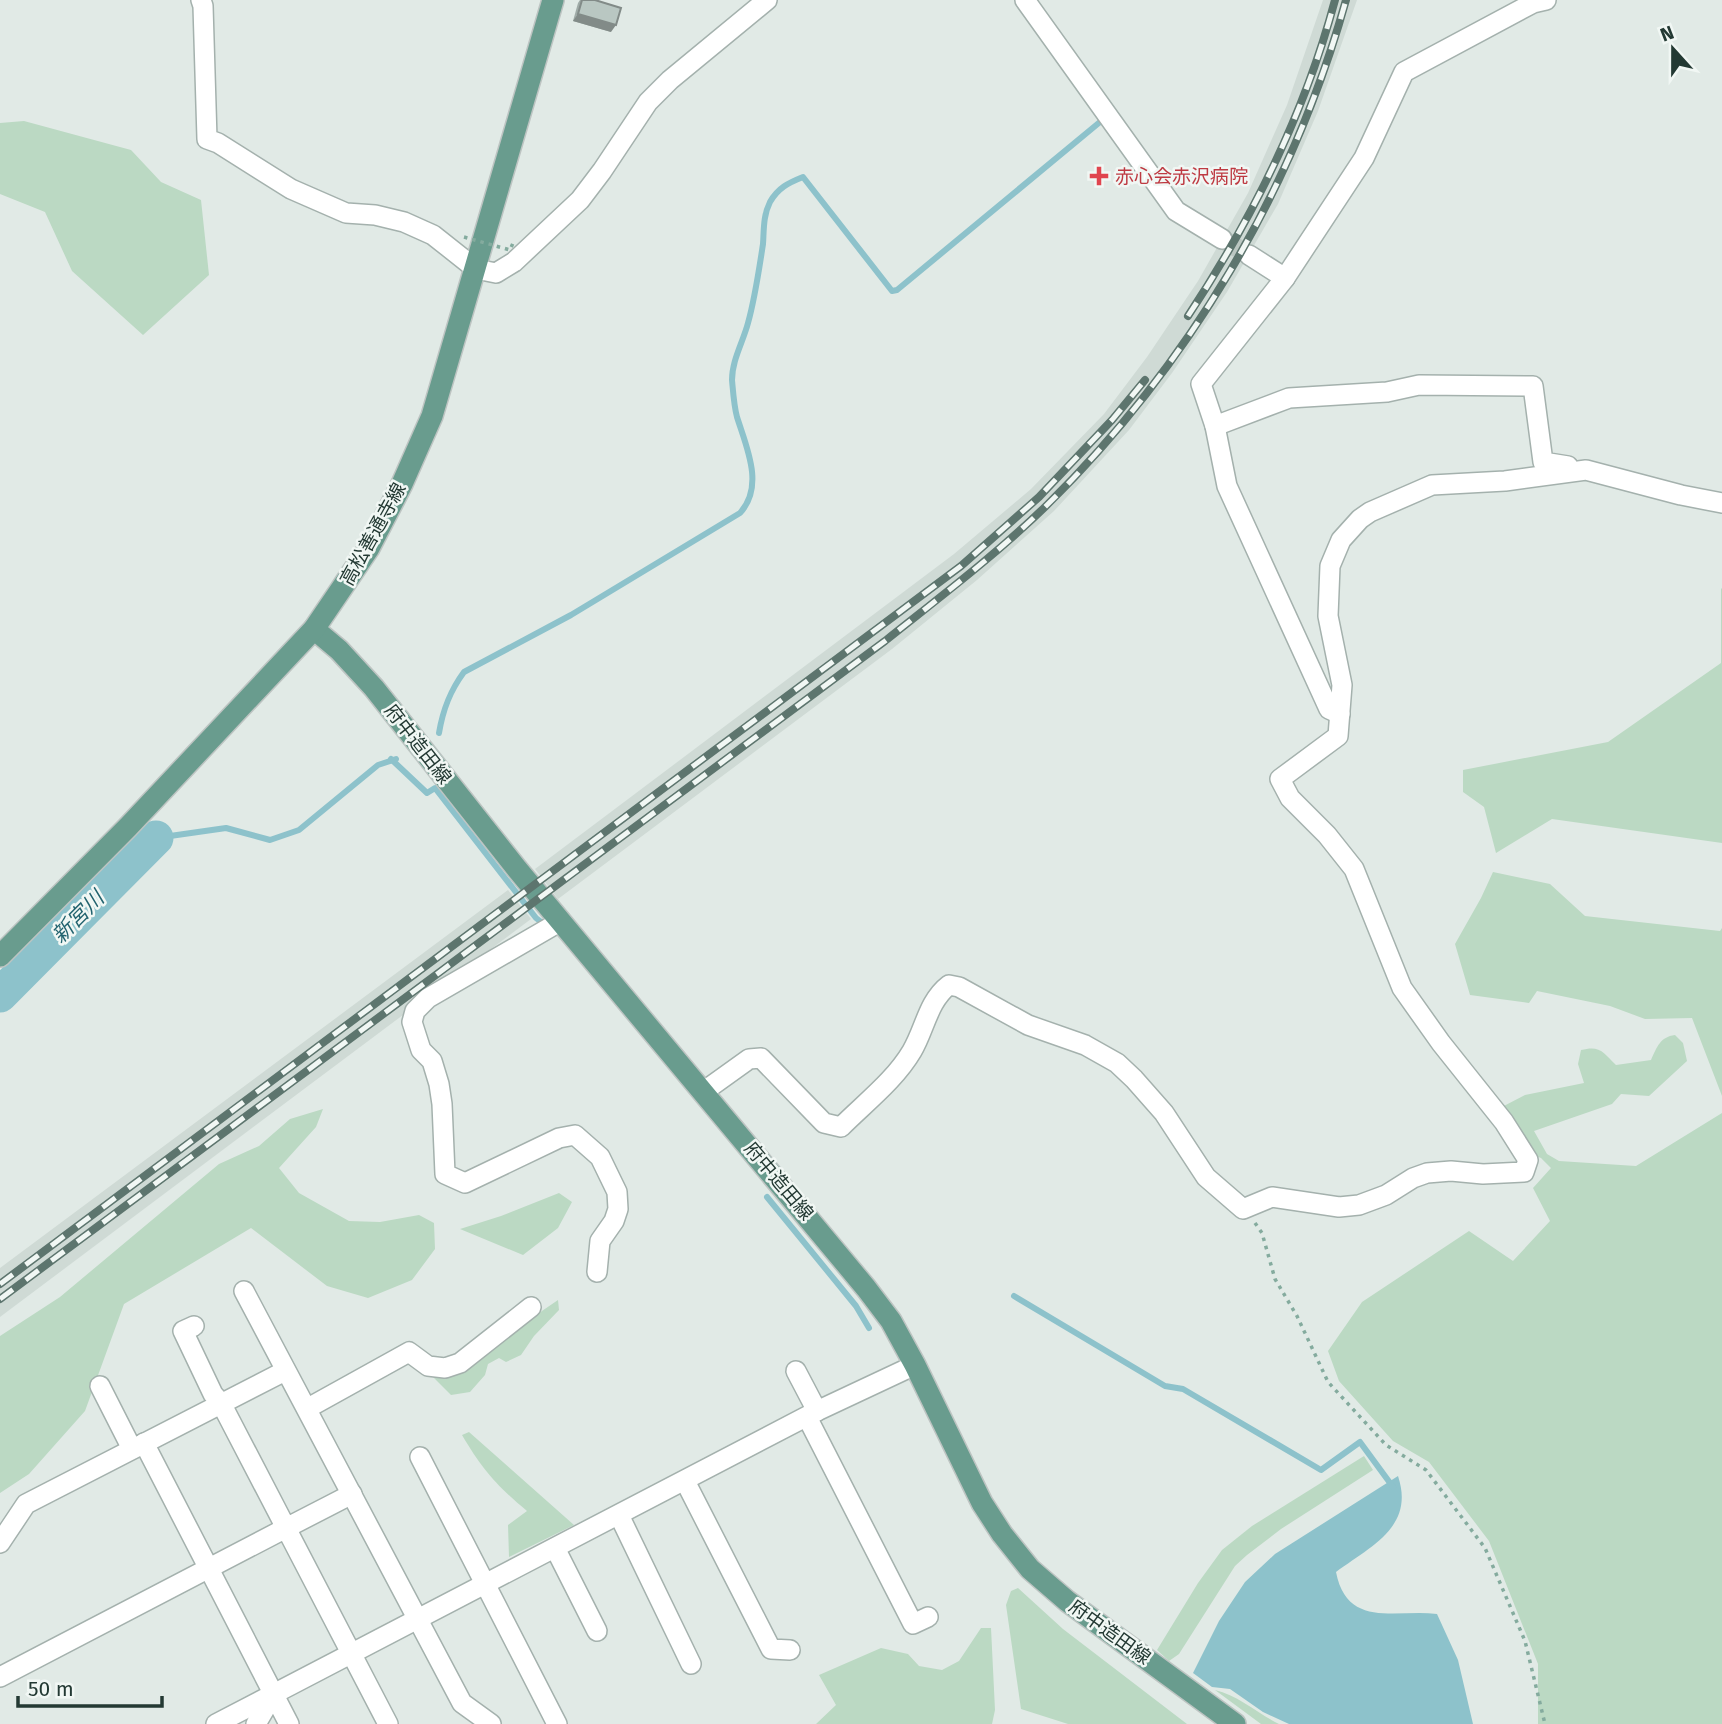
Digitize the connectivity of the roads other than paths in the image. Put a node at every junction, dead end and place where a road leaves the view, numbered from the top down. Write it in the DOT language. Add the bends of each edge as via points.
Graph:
graph roads {
  1 [pos="201,0"];
  2 [pos="553,0"];
  3 [pos="767,0"];
  4 [pos="1025,0"];
  5 [pos="1546,0"];
  6 [pos="1222,239"];
  7 [pos="1249,255"];
  8 [pos="476,269"];
  9 [pos="1284,278"];
  10 [pos="1215,426"];
  11 [pos="1586,470"];
  12 [pos="1722,503"];
  13 [pos="314,629"];
  14 [pos="1340,714"];
  15 [pos="561,921"];
  16 [pos="0,957"];
  17 [pos="704,1092"];
  18 [pos="597,1272"];
  19 [pos="244,1291"];
  20 [pos="531,1307"];
  21 [pos="194,1326"];
  22 [pos="915,1365"];
  23 [pos="285,1371"];
  24 [pos="796,1371"];
  25 [pos="100,1386"];
  26 [pos="221,1403"];
  27 [pos="308,1408"];
  28 [pos="812,1414"];
  29 [pos="138,1446"];
  30 [pos="419,1457"];
  31 [pos="685,1481"];
  32 [pos="352,1494"];
  33 [pos="619,1516"];
  34 [pos="286,1528"];
  35 [pos="0,1543"];
  36 [pos="555,1548"];
  37 [pos="209,1568"];
  38 [pos="485,1584"];
  39 [pos="928,1617"];
  40 [pos="418,1619"];
  41 [pos="597,1631"];
  42 [pos="790,1650"];
  43 [pos="351,1653"];
  44 [pos="691,1664"];
  45 [pos="0,1677"];
  46 [pos="274,1694"];
  47 [pos="216,1724"];
  48 [pos="256,1724"];
  49 [pos="289,1724"];
  50 [pos="388,1724"];
  51 [pos="491,1724"];
  52 [pos="557,1724"];
  53 [pos="1235,1724"];
  1 -- 8 [label="street" via="207,139 291,189 346,213 404,222 433,235"];
  2 -- 8 [label="main road, 高松善通寺線"];
  3 -- 8 [label="street" via="648,102 580,200 514,262 496,272"];
  4 -- 6 [label="street" via="1176,211"];
  5 -- 9 [label="street" via="1404,72 1364,158"];
  7 -- 9 [label="street"];
  8 -- 13 [label="main road, 高松善通寺線" via="432,416 402,484 369,548"];
  9 -- 10 [label="street" via="1201,384"];
  10 -- 11 [label="street" via="1289,398 1387,392 1419,385 1533,386 1543,462"];
  10 -- 14 [label="street" via="1227,486 1329,709"];
  11 -- 12 [label="street"];
  11 -- 14 [label="street" via="1432,485 1360,519 1341,540 1330,566 1328,616 1342,685"];
  13 -- 15 [label="main road, 府中造田線" via="374,688"];
  13 -- 16 [label="main road, 高松善通寺線"];
  14 -- 17 [label="street" via="1338,736 1280,779 1290,798 1354,869 1402,988 1504,1122 1528,1160 1524,1172 1427,1173 1359,1205 1339,1207 1272,1197 1243,1209 1206,1177 1164,1113 1117,1063 949,985 940,992 913,1050 897,1071 841,1126 824,1123 761,1058 749,1059"];
  15 -- 17 [label="main road, 府中造田線"];
  15 -- 18 [label="street" via="428,998 415,1011 412,1022 439,1084 445,1174 465,1183 549,1142 575,1135 600,1157 617,1192 618,1209 600,1241"];
  17 -- 22 [label="main road, 府中造田線" via="860,1280 891,1321"];
  19 -- 23 [label="street"];
  20 -- 27 [label="street" via="460,1363 445,1368 428,1366 409,1352"];
  21 -- 26 [label="street" via="183,1331"];
  22 -- 28 [label="street"];
  22 -- 53 [label="main road, 府中造田線" via="982,1503 1030,1569"];
  23 -- 26 [label="street"];
  23 -- 27 [label="street"];
  24 -- 28 [label="street"];
  25 -- 29 [label="street"];
  26 -- 29 [label="street"];
  26 -- 34 [label="street"];
  27 -- 32 [label="street"];
  28 -- 31 [label="street"];
  28 -- 39 [label="street" via="913,1623"];
  29 -- 35 [label="street" via="26,1504"];
  29 -- 37 [label="street"];
  30 -- 38 [label="street"];
  31 -- 33 [label="street"];
  31 -- 42 [label="street" via="771,1649"];
  32 -- 34 [label="street"];
  32 -- 40 [label="street"];
  33 -- 36 [label="street"];
  33 -- 44 [label="street"];
  34 -- 37 [label="street"];
  34 -- 43 [label="street"];
  36 -- 38 [label="street"];
  36 -- 41 [label="street"];
  37 -- 45 [label="street"];
  37 -- 46 [label="street"];
  38 -- 40 [label="street"];
  38 -- 52 [label="street"];
  40 -- 43 [label="street"];
  40 -- 51 [label="street" via="462,1703"];
  43 -- 46 [label="street"];
  43 -- 50 [label="street"];
  46 -- 47 [label="street"];
  46 -- 48 [label="street"];
  46 -- 49 [label="street"];
}
